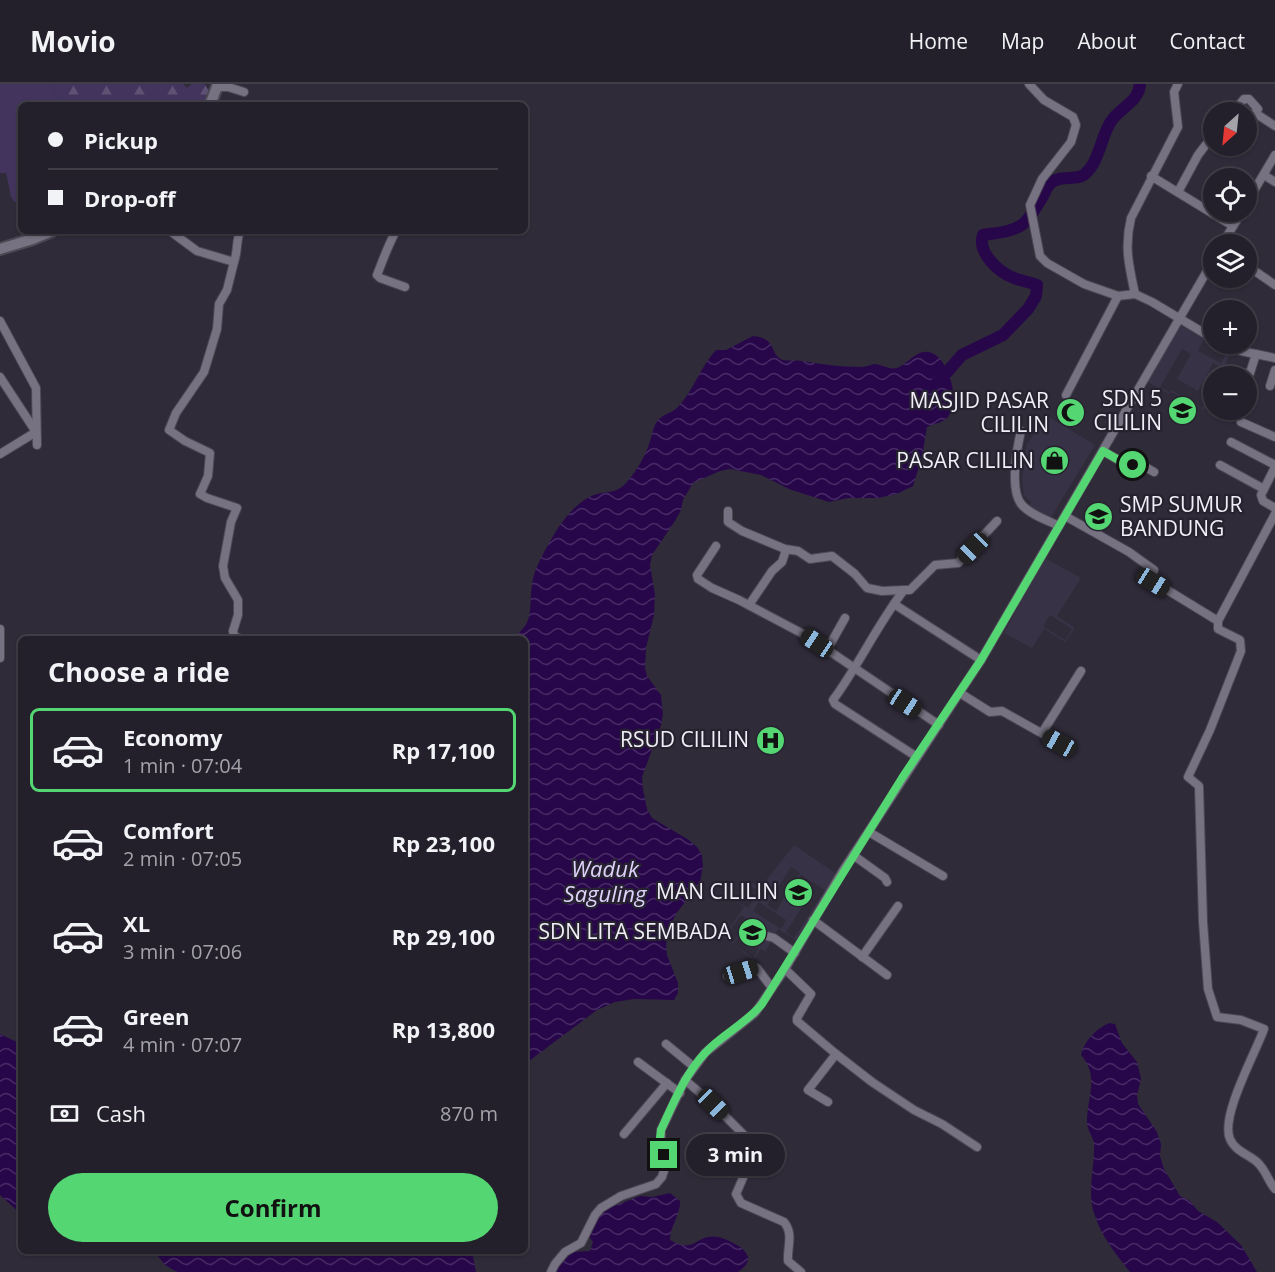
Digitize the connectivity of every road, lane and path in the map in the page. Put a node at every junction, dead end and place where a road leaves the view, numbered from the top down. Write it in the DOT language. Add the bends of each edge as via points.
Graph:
graph roads {
  1 [pos="1029,84"];
  2 [pos="1178,84"];
  3 [pos="217,86"];
  4 [pos="244,92"];
  5 [pos="211,102"];
  6 [pos="1257,114"];
  7 [pos="1275,126"];
  8 [pos="1203,148"];
  9 [pos="1275,155"];
  10 [pos="1264,175"];
  11 [pos="1151,176"];
  12 [pos="1275,182"];
  13 [pos="1257,186"];
  14 [pos="1178,192"];
  15 [pos="1236,222"];
  16 [pos="1233,226"];
  17 [pos="46,234"];
  18 [pos="174,234"];
  19 [pos="239,234"];
  20 [pos="394,234"];
  21 [pos="1228,234"];
  22 [pos="0,249"];
  23 [pos="234,261"];
  24 [pos="1257,273"];
  25 [pos="1203,277"];
  26 [pos="1275,285"];
  27 [pos="405,287"];
  28 [pos="1135,294"];
  29 [pos="1118,296"];
  30 [pos="1179,317"];
  31 [pos="0,321"];
  32 [pos="1203,332"];
  33 [pos="1256,354"];
  34 [pos="1275,358"];
  35 [pos="1252,366"];
  36 [pos="1275,370"];
  37 [pos="0,377"];
  38 [pos="1270,386"];
  39 [pos="1066,395"];
  40 [pos="1241,422"];
  41 [pos="1021,431"];
  42 [pos="36,432"];
  43 [pos="1275,437"];
  44 [pos="1231,442"];
  45 [pos="37,445"];
  46 [pos="1,451"];
  47 [pos="1103,451"];
  48 [pos="1220,465"];
  49 [pos="1275,466"];
  50 [pos="1154,472"];
  51 [pos="1264,489"];
  52 [pos="1275,507"];
  53 [pos="728,511"];
  54 [pos="1275,514"];
  55 [pos="1065,516"];
  56 [pos="997,521"];
  57 [pos="1059,526"];
  58 [pos="716,546"];
  59 [pos="786,550"];
  60 [pos="904,590"];
  61 [pos="894,604"];
  62 [pos="749,605"];
  63 [pos="845,618"];
  64 [pos="1218,621"];
  65 [pos="0,629"];
  66 [pos="234,636"];
  67 [pos="826,650"];
  68 [pos="0,658"];
  69 [pos="981,660"];
  70 [pos="855,669"];
  71 [pos="1081,671"];
  72 [pos="960,693"];
  73 [pos="939,725"];
  74 [pos="1042,734"];
  75 [pos="1059,743"];
  76 [pos="917,757"];
  77 [pos="869,832"];
  78 [pos="854,855"];
  79 [pos="943,876"];
  80 [pos="887,882"];
  81 [pos="898,906"];
  82 [pos="813,920"];
  83 [pos="746,930"];
  84 [pos="795,953"];
  85 [pos="862,957"];
  86 [pos="785,969"];
  87 [pos="887,975"];
  88 [pos="727,976"];
  89 [pos="772,988"];
  90 [pos="666,1044"];
  91 [pos="836,1054"];
  92 [pos="638,1062"];
  93 [pos="694,1067"];
  94 [pos="685,1080"];
  95 [pos="667,1083"];
  96 [pos="680,1093"];
  97 [pos="828,1102"];
  98 [pos="624,1134"];
  99 [pos="977,1147"];
  100 [pos="1275,1190"];
  101 [pos="551,1272"];
  102 [pos="801,1272"];
  1 -- 29 [label="street" via="1044,100 1072,117 1076,125 1071,142 1042,179 1030,205 1040,256 1084,284"];
  2 -- 11 [label="street" via="1174,92 1178,127"];
  3 -- 4 [label="street"];
  3 -- 5 [label="main road"];
  6 -- 7 [label="street"];
  8 -- 14 [label="street"];
  9 -- 10 [label="street"];
  10 -- 12 [label="street"];
  10 -- 13 [label="street"];
  11 -- 14 [label="street"];
  11 -- 28 [label="street" via="1127,234 1126,252"];
  14 -- 16 [label="street"];
  15 -- 16 [label="street"];
  16 -- 21 [label="street"];
  17 -- 22 [label="main road"];
  18 -- 23 [label="street" via="197,250"];
  19 -- 23 [label="street"];
  20 -- 27 [label="street" via="377,275"];
  23 -- 66 [label="street" via="219,304 217,329 205,368 169,430 210,453 208,476 200,494 237,508 223,566 225,578 238,600"];
  24 -- 26 [label="street"];
  25 -- 30 [label="street"];
  28 -- 29 [label="street"];
  28 -- 30 [label="street"];
  29 -- 39 [label="street"];
  30 -- 32 [label="street"];
  30 -- 47 [label="street"];
  31 -- 42 [label="street" via="36,388"];
  33 -- 34 [label="street"];
  33 -- 35 [label="street"];
  36 -- 38 [label="street"];
  37 -- 42 [label="street"];
  40 -- 43 [label="street"];
  41 -- 57 [label="street" via="1016,466 1019,502 1028,511"];
  42 -- 45 [label="street"];
  42 -- 46 [label="street"];
  44 -- 49 [label="street"];
  47 -- 50 [label="street"];
  47 -- 55 [label="street"];
  48 -- 51 [label="street"];
  49 -- 51 [label="street"];
  51 -- 52 [label="street" via="1263,501"];
  53 -- 59 [label="street" via="730,523"];
  54 -- 64 [label="street"];
  55 -- 57 [label="street"];
  55 -- 64 [label="street" via="1154,570 1150,580"];
  56 -- 60 [label="street" via="958,563 935,565 910,590"];
  57 -- 69 [label="street"];
  58 -- 62 [label="street" via="697,578"];
  59 -- 60 [label="street" via="798,551 810,560 832,556 867,588"];
  59 -- 62 [label="street" via="782,562"];
  60 -- 61 [label="street"];
  61 -- 69 [label="street"];
  61 -- 70 [label="street"];
  62 -- 67 [label="street"];
  63 -- 67 [label="street"];
  64 -- 100 [label="street" via="1218,629 1238,638 1241,651 1188,777 1199,786 1201,798 1207,986 1217,1017 1264,1028 1236,1092 1228,1137 1258,1163"];
  65 -- 68 [label="street"];
  67 -- 70 [label="street"];
  69 -- 72 [label="street"];
  70 -- 73 [label="street"];
  70 -- 76 [label="street" via="833,702"];
  71 -- 74 [label="street"];
  72 -- 73 [label="street"];
  72 -- 74 [label="street" via="990,712 1002,711"];
  73 -- 76 [label="street"];
  74 -- 75 [label="street"];
  76 -- 77 [label="street"];
  77 -- 78 [label="street"];
  77 -- 79 [label="street"];
  78 -- 80 [label="street"];
  78 -- 82 [label="street"];
  81 -- 85 [label="street"];
  82 -- 84 [label="street"];
  82 -- 85 [label="street"];
  83 -- 84 [label="street" via="774,938"];
  84 -- 86 [label="street"];
  85 -- 87 [label="street"];
  86 -- 89 [label="street"];
  86 -- 91 [label="street" via="811,994 797,1021"];
  88 -- 89 [label="street" via="757,968"];
  89 -- 93 [label="street" via="755,1012"];
  90 -- 93 [label="street"];
  91 -- 97 [label="street" via="808,1090"];
  91 -- 99 [label="street" via="914,1110"];
  92 -- 95 [label="street"];
  93 -- 94 [label="street"];
  94 -- 96 [label="street"];
  94 -- 102 [label="street" via="752,1143 752,1157 736,1194 741,1203 784,1222 790,1236 788,1261"];
  95 -- 96 [label="street"];
  95 -- 98 [label="street"];
  96 -- 101 [label="street" via="661,1130 666,1164 662,1177 656,1184 601,1208 581,1243 565,1252"];
}
